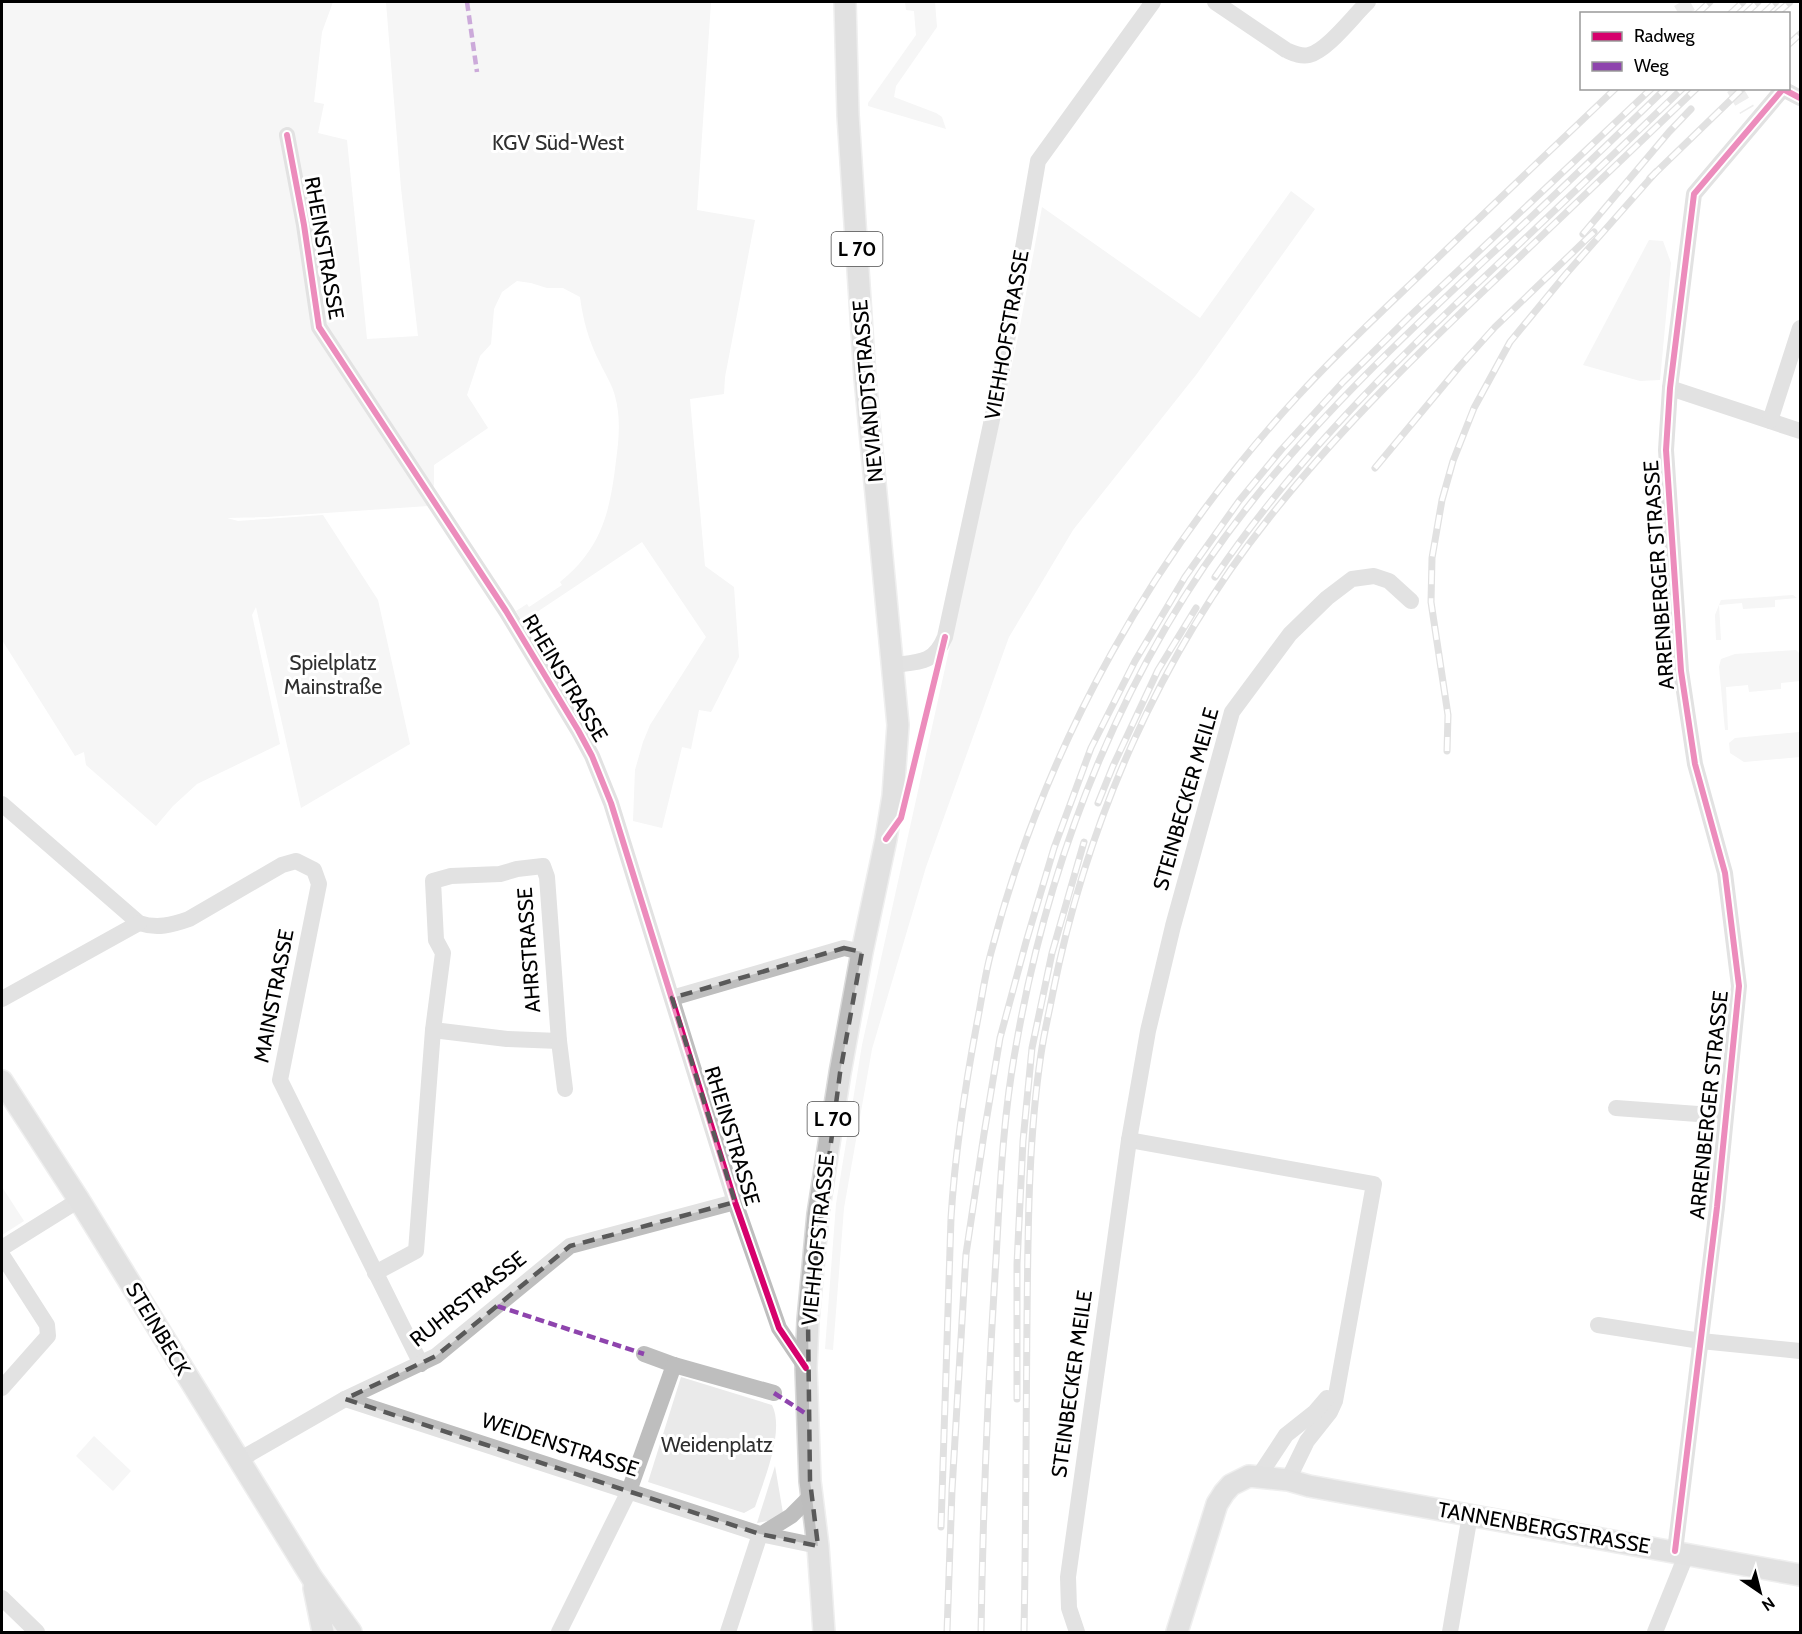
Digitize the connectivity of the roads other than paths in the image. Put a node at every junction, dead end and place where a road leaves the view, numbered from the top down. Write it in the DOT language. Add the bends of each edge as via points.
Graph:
graph roads {
  1 [pos="844,2"];
  2 [pos="1153,2"];
  3 [pos="1215,2"];
  4 [pos="1368,2"];
  5 [pos="1782,90"];
  6 [pos="1785,90"];
  7 [pos="1800,98"];
  8 [pos="287,135"];
  9 [pos="1800,328"];
  10 [pos="1670,388"];
  11 [pos="1770,421"];
  12 [pos="1800,431"];
  13 [pos="1412,602"];
  14 [pos="892,664"];
  15 [pos="895,780"];
  16 [pos="2,804"];
  17 [pos="139,923"];
  18 [pos="862,952"];
  19 [pos="672,998"];
  20 [pos="2,999"];
  21 [pos="433,1030"];
  22 [pos="559,1041"];
  23 [pos="2,1081"];
  24 [pos="565,1089"];
  25 [pos="1616,1108"];
  26 [pos="1725,1116"];
  27 [pos="1130,1140"];
  28 [pos="79,1200"];
  29 [pos="735,1202"];
  30 [pos="2,1248"];
  31 [pos="2,1255"];
  32 [pos="375,1273"];
  33 [pos="1598,1325"];
  34 [pos="1701,1341"];
  35 [pos="1800,1351"];
  36 [pos="644,1354"];
  37 [pos="421,1364"];
  38 [pos="674,1365"];
  39 [pos="806,1368"];
  40 [pos="1338,1383"];
  41 [pos="2,1388"];
  42 [pos="774,1393"];
  43 [pos="345,1399"];
  44 [pos="238,1460"];
  45 [pos="1259,1476"];
  46 [pos="1288,1480"];
  47 [pos="629,1491"];
  48 [pos="812,1495"];
  49 [pos="1470,1515"];
  50 [pos="761,1534"];
  51 [pos="818,1546"];
  52 [pos="1681,1552"];
  53 [pos="1800,1575"];
  54 [pos="312,1578"];
  55 [pos="2,1598"];
  56 [pos="37,1632"];
  57 [pos="323,1632"];
  58 [pos="337,1632"];
  59 [pos="351,1632"];
  60 [pos="559,1632"];
  61 [pos="728,1632"];
  62 [pos="824,1632"];
  63 [pos="1077,1632"];
  64 [pos="1177,1632"];
  65 [pos="1450,1632"];
  66 [pos="1655,1632"];
  1 -- 14 [label="main road, NEVIANDTSTRASSE / L 70" via="865,378"];
  2 -- 14 [label="street, VIEHHOFSTRASSE" via="1038,161 999,387 945,637 930,659"];
  3 -- 4 [label="street" via="1298,55 1308,55 1329,42"];
  5 -- 10 [label="street, ARRENBERGER STRASSE" via="1751,115 1694,194"];
  6 -- 7 [label="street"];
  8 -- 19 [label="street, RHEINSTRASSE" via="319,327 506,611 592,756 611,803"];
  9 -- 11 [label="street"];
  10 -- 11 [label="street"];
  10 -- 26 [label="street, ARRENBERGER STRASSE" via="1666,450 1681,671 1698,776 1725,873 1739,986"];
  11 -- 12 [label="street"];
  13 -- 27 [label="street, STEINBECKER MEILE" via="1389,581 1374,576 1352,579 1290,634 1232,712 1162,970"];
  14 -- 15 [label="main road, NEVIANDTSTRASSE / L 70" via="898,725"];
  15 -- 18 [label="main road, VIEHHOFSTRASSE / L 70"];
  16 -- 17 [label="street"];
  17 -- 20 [label="street"];
  17 -- 32 [label="street, MAINSTRASSE" via="158,927 189,919 290,862 314,870 319,884 280,1080"];
  18 -- 19 [label="street" via="844,948"];
  18 -- 39 [label="main road, VIEHHOFSTRASSE / L 70" via="818,1214"];
  19 -- 29 [label="street, RHEINSTRASSE"];
  21 -- 22 [label="street, AHRSTRASSE"];
  21 -- 22 [label="street, AHRSTRASSE" via="443,953 436,940 433,881 543,866"];
  21 -- 32 [label="street, AHRSTRASSE" via="416,1251"];
  22 -- 24 [label="street, AHRSTRASSE"];
  23 -- 28 [label="main road, STEINBECK"];
  25 -- 26 [label="street"];
  26 -- 34 [label="street, ARRENBERGER STRASSE"];
  27 -- 40 [label="street" via="1374,1184"];
  27 -- 63 [label="street, STEINBECKER MEILE" via="1068,1577 1069,1608"];
  28 -- 30 [label="street"];
  28 -- 44 [label="main road, STEINBECK"];
  29 -- 37 [label="street, RUHRSTRASSE" via="570,1246 436,1356"];
  29 -- 39 [label="street, RHEINSTRASSE" via="779,1328"];
  31 -- 41 [label="street" via="47,1325 48,1336"];
  32 -- 37 [label="street, MAINSTRASSE"];
  33 -- 34 [label="street"];
  34 -- 35 [label="street"];
  34 -- 52 [label="street, ARRENBERGER STRASSE"];
  36 -- 38 [label="street"];
  37 -- 43 [label="street, RUHRSTRASSE"];
  38 -- 42 [label="street"];
  38 -- 47 [label="street"];
  39 -- 48 [label="main road, VIEHHOFSTRASSE / L 70"];
  40 -- 45 [label="street" via="1315,1412 1286,1435"];
  40 -- 46 [label="street" via="1330,1412 1307,1440"];
  43 -- 44 [label="street, RUHRSTRASSE"];
  43 -- 47 [label="street, WEIDENSTRASSE"];
  44 -- 54 [label="main road, STEINBECK"];
  45 -- 46 [label="main road, TANNENBERGSTRASSE"];
  45 -- 64 [label="main road" via="1249,1476 1231,1485 1220,1498"];
  46 -- 49 [label="main road, TANNENBERGSTRASSE"];
  47 -- 50 [label="street, WEIDENSTRASSE"];
  47 -- 60 [label="street"];
  48 -- 50 [label="street" via="781,1524"];
  48 -- 51 [label="main road, VIEHHOFSTRASSE / L 70"];
  49 -- 52 [label="main road, TANNENBERGSTRASSE"];
  49 -- 65 [label="street"];
  50 -- 51 [label="street, WEIDENSTRASSE"];
  50 -- 61 [label="street"];
  51 -- 62 [label="main road, VIEHHOFSTRASSE / L 70"];
  52 -- 53 [label="main road, TANNENBERGSTRASSE"];
  52 -- 66 [label="street, ARRENBERGER STRASSE"];
  54 -- 57 [label="main road"];
  54 -- 58 [label="main road"];
  54 -- 59 [label="main road"];
  55 -- 56 [label="street"];
}
